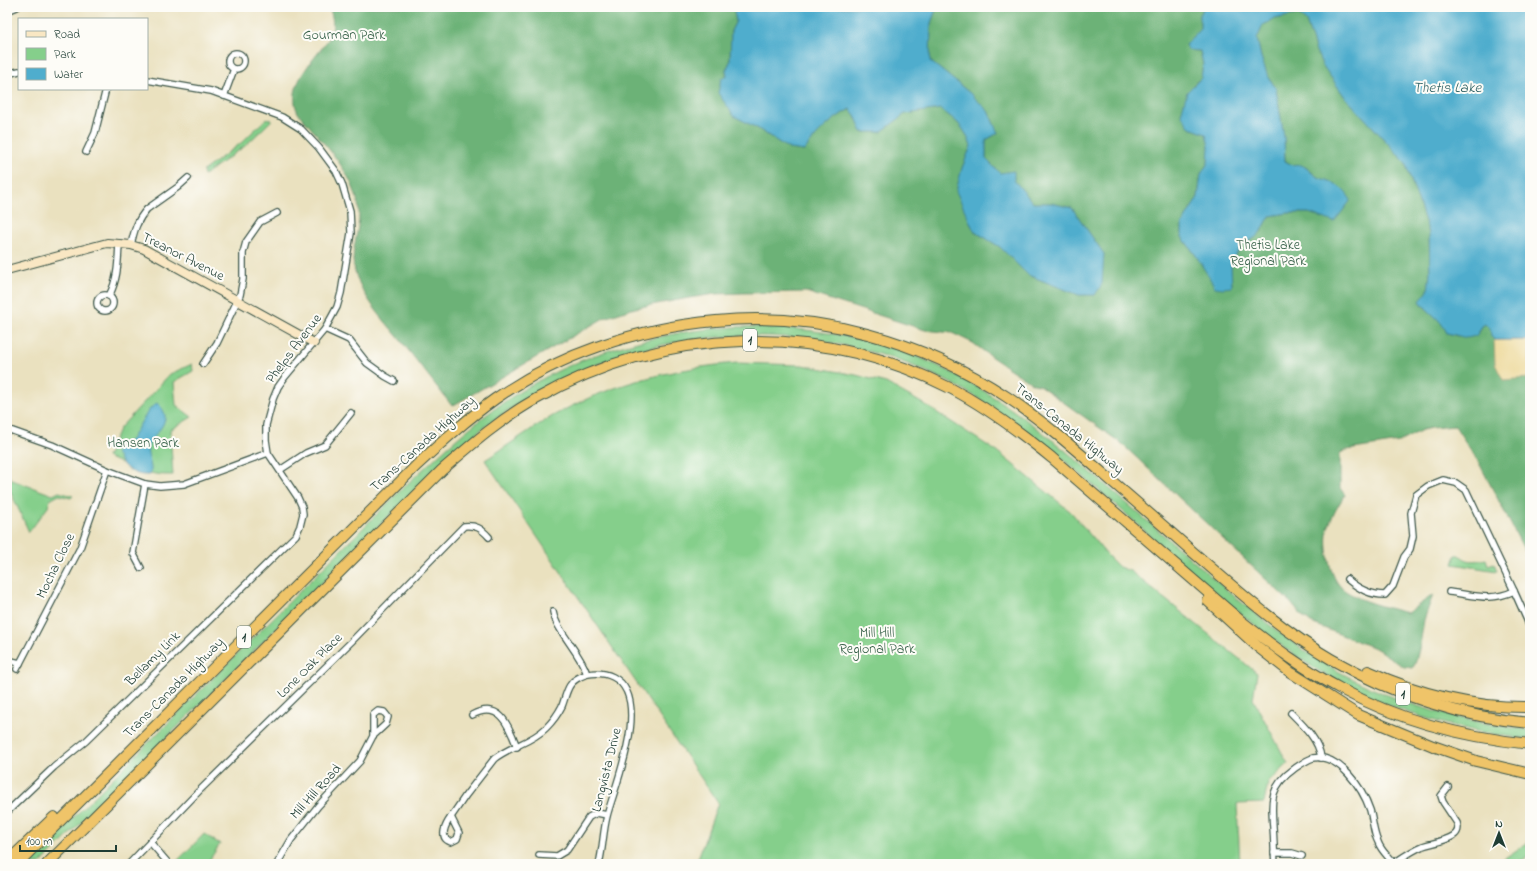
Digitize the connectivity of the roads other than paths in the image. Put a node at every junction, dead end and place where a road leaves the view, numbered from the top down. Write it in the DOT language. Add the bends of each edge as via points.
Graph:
graph roads {
  1 [pos="17,7"];
  2 [pos="7,11"];
  3 [pos="234,68"];
  4 [pos="18,71"];
  5 [pos="7,74"];
  6 [pos="148,80"];
  7 [pos="106,90"];
  8 [pos="224,96"];
  9 [pos="86,152"];
  10 [pos="188,178"];
  11 [pos="277,213"];
  12 [pos="119,243"];
  13 [pos="131,245"];
  14 [pos="7,270"];
  15 [pos="109,296"];
  16 [pos="238,300"];
  17 [pos="325,329"];
  18 [pos="314,343"];
  19 [pos="203,364"];
  20 [pos="394,381"];
  21 [pos="351,413"];
  22 [pos="7,429"];
  23 [pos="268,453"];
  24 [pos="107,470"];
  25 [pos="280,470"];
  26 [pos="145,484"];
  27 [pos="302,514"];
  28 [pos="489,537"];
  29 [pos="1173,563"];
  30 [pos="141,568"];
  31 [pos="1347,579"];
  32 [pos="1514,591"];
  33 [pos="1449,592"];
  34 [pos="553,612"];
  35 [pos="1530,630"];
  36 [pos="1290,632"];
  37 [pos="7,660"];
  38 [pos="20,663"];
  39 [pos="17,669"];
  40 [pos="587,674"];
  41 [pos="1530,707"];
  42 [pos="1291,713"];
  43 [pos="472,715"];
  44 [pos="1530,722"];
  45 [pos="373,736"];
  46 [pos="1530,744"];
  47 [pos="517,747"];
  48 [pos="1320,758"];
  49 [pos="117,764"];
  50 [pos="1530,774"];
  51 [pos="1448,788"];
  52 [pos="7,812"];
  53 [pos="608,815"];
  54 [pos="451,817"];
  55 [pos="150,842"];
  56 [pos="1274,853"];
  57 [pos="539,855"];
  58 [pos="1302,856"];
  59 [pos="7,862"];
  60 [pos="17,864"];
  61 [pos="47,864"];
  62 [pos="129,864"];
  63 [pos="169,864"];
  64 [pos="277,864"];
  65 [pos="599,864"];
  66 [pos="1275,864"];
  67 [pos="1394,864"];
  1 -- 2 [label="street"];
  3 -- 8 [label="street"];
  4 -- 5 [label="street"];
  6 -- 8 [label="street, Phelps Avenue" via="191,87"];
  7 -- 9 [label="street" via="95,133"];
  8 -- 17 [label="street, Phelps Avenue" via="282,117 295,125 319,148 336,170 350,212 351,233 341,293 337,307"];
  10 -- 13 [label="street" via="147,209 136,227"];
  11 -- 16 [label="street" via="260,222 246,242 242,253 242,289"];
  12 -- 13 [label="street, Treanor Avenue"];
  12 -- 14 [label="street, Treanor Avenue" via="107,243"];
  12 -- 15 [label="street" via="117,276"];
  13 -- 16 [label="street, Treanor Avenue" via="144,249"];
  16 -- 18 [label="street, Treanor Avenue"];
  16 -- 19 [label="street" via="217,343"];
  17 -- 18 [label="street, Phelps Avenue"];
  17 -- 20 [label="street" via="349,340 367,363"];
  18 -- 23 [label="street, Phelps Avenue" via="285,377 273,399 266,425"];
  21 -- 25 [label="street" via="324,445"];
  22 -- 24 [label="street" via="52,445"];
  23 -- 25 [label="street, Phelps Avenue"];
  23 -- 26 [label="street" via="184,484"];
  24 -- 26 [label="street"];
  24 -- 38 [label="street, Mocha Close" via="80,548"];
  25 -- 27 [label="street, Phelps Avenue" via="298,498"];
  26 -- 30 [label="street" via="133,553"];
  27 -- 52 [label="street, Bellamy Link" via="296,535 86,741 54,767"];
  28 -- 55 [label="street, Lone Oak Place" via="474,525 464,526"];
  29 -- 46 [label="highway, 1" via="1273,646 1341,689 1389,712 1444,730"];
  29 -- 50 [label="highway" via="1194,588 1258,647 1290,672 1352,711 1433,746 1476,761"];
  29 -- 61 [label="highway, 1" via="1023,434 974,401 913,371 844,350 770,341 725,341 676,347 641,355 588,373 563,385 518,410 480,437 442,470"];
  31 -- 32 [label="street" via="1360,589 1375,595 1385,595 1393,586 1414,536 1411,513 1416,495 1428,486 1444,480 1456,483 1466,490"];
  32 -- 33 [label="street" via="1492,598"];
  32 -- 35 [label="street"];
  34 -- 40 [label="street" via="555,621 579,656"];
  36 -- 41 [label="highway" via="1354,665 1419,691 1464,702"];
  36 -- 44 [label="highway, Trans-Canada Highway / 1" via="1330,658 1411,697 1465,713"];
  36 -- 49 [label="highway, Trans-Canada Highway / 1" via="1242,595 1045,424 1008,397 972,376 889,340 832,326 765,319 699,322 635,335 579,354 526,380 471,417 417,465"];
  37 -- 38 [label="street"];
  38 -- 39 [label="street, Mocha Close"];
  40 -- 47 [label="street" via="569,685 562,706 546,728 536,737"];
  40 -- 53 [label="street, Langvista Drive" via="607,674 614,678 623,686 630,703 628,742"];
  42 -- 48 [label="street" via="1312,736"];
  43 -- 47 [label="street" via="485,710 498,714 508,724"];
  45 -- 64 [label="street, Mill Hill Road" via="360,761 318,806 291,840"];
  47 -- 54 [label="street" via="500,754 490,764"];
  48 -- 56 [label="street" via="1306,761 1282,778 1275,790 1272,804"];
  48 -- 67 [label="street" via="1333,761 1341,767 1356,785 1370,809 1378,842"];
  49 -- 59 [label="highway" via="76,797"];
  49 -- 60 [label="highway, Trans-Canada Highway / 1"];
  51 -- 67 [label="street" via="1441,796 1457,823 1457,832 1448,838 1417,848"];
  53 -- 57 [label="street" via="597,813 588,818 567,850 557,856"];
  53 -- 65 [label="street, Langvista Drive"];
  55 -- 62 [label="street, Lone Oak Place"];
  55 -- 63 [label="street"];
  56 -- 58 [label="street"];
  56 -- 66 [label="street"];
}
